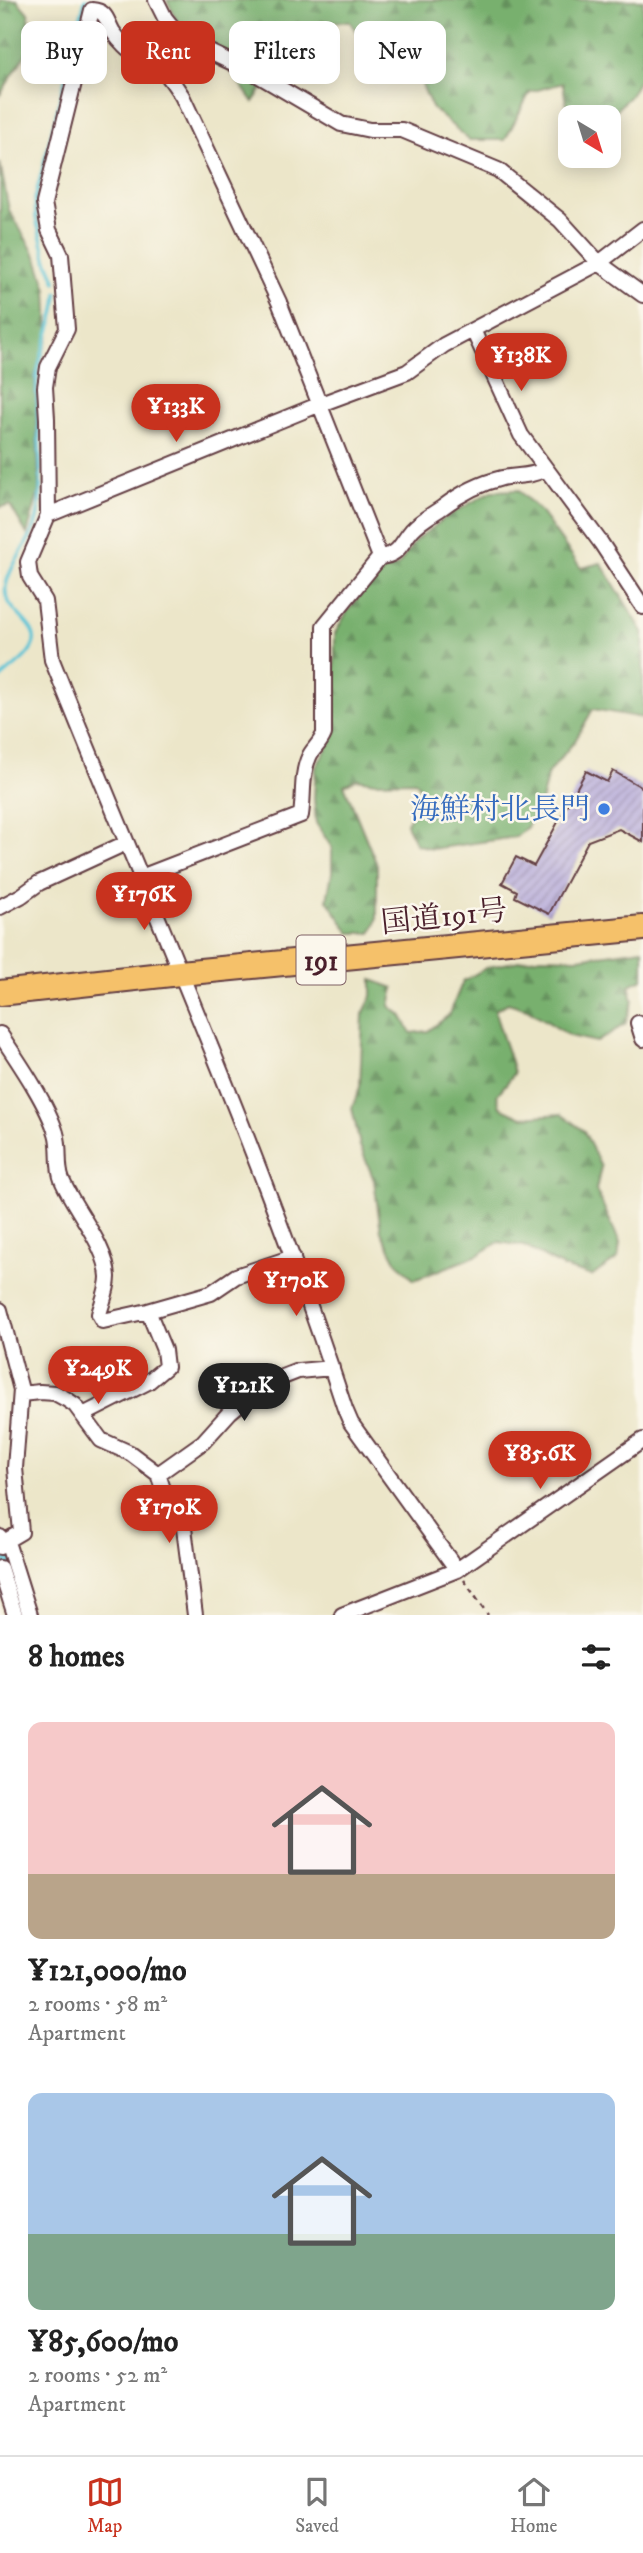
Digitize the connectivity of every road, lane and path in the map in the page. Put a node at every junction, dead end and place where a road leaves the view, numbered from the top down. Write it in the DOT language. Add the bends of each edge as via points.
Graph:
graph roads {
  1 [pos="156,0"];
  2 [pos="643,229"];
  3 [pos="599,263"];
  4 [pos="643,295"];
  5 [pos="473,330"];
  6 [pos="318,405"];
  7 [pos="545,469"];
  8 [pos="48,515"];
  9 [pos="380,557"];
  10 [pos="643,607"];
  11 [pos="126,843"];
  12 [pos="141,877"];
  13 [pos="0,906"];
  14 [pos="643,928"];
  15 [pos="180,972"];
  16 [pos="0,993"];
  17 [pos="638,1023"];
  18 [pos="0,1034"];
  19 [pos="643,1039"];
  20 [pos="293,1257"];
  21 [pos="0,1310"];
  22 [pos="148,1311"];
  23 [pos="332,1368"];
  24 [pos="21,1394"];
  25 [pos="83,1415"];
  26 [pos="643,1440"];
  27 [pos="158,1474"];
  28 [pos="1,1542"];
  29 [pos="0,1568"];
  30 [pos="457,1570"];
  31 [pos="15,1615"];
  32 [pos="30,1615"];
  33 [pos="195,1615"];
  34 [pos="342,1615"];
  35 [pos="488,1615"];
  1 -- 3 [label="street" via="182,39 256,74 341,124 402,130 498,170 560,220"];
  2 -- 3 [label="street"];
  3 -- 4 [label="street"];
  3 -- 5 [label="street"];
  5 -- 6 [label="street" via="407,372"];
  5 -- 7 [label="street" via="521,435"];
  6 -- 8 [label="street"];
  6 -- 8 [label="street" via="279,302 182,96 154,62 127,48 108,17 92,10 44,203 49,230 61,255 67,329 48,367 45,387"];
  6 -- 9 [label="street"];
  7 -- 9 [label="street" via="476,487 412,530 390,556"];
  7 -- 10 [label="street"];
  8 -- 11 [label="street" via="28,562 30,577 46,601 52,660"];
  9 -- 12 [label="street" via="324,626 324,734 305,766 301,815"];
  11 -- 12 [label="street"];
  11 -- 13 [label="street"];
  12 -- 15 [label="street"];
  14 -- 15 [label="highway, 国道191号 / 191"];
  15 -- 16 [label="highway, 国道191号 / 191"];
  15 -- 20 [label="street"];
  17 -- 19 [label="street"];
  18 -- 22 [label="street" via="55,1130 61,1177 106,1267 108,1280 99,1314 103,1321"];
  20 -- 22 [label="street" via="236,1276 211,1293"];
  20 -- 23 [label="street"];
  21 -- 24 [label="street"];
  22 -- 25 [label="street" via="166,1367 148,1382"];
  23 -- 27 [label="street" via="298,1371 262,1385 203,1442"];
  23 -- 30 [label="street" via="351,1423"];
  24 -- 25 [label="street" via="55,1393"];
  24 -- 28 [label="street" via="15,1468 21,1532"];
  25 -- 27 [label="street" via="101,1440 130,1453"];
  26 -- 30 [label="street"];
  27 -- 33 [label="street" via="184,1528"];
  28 -- 32 [label="street" via="9,1548"];
  29 -- 31 [label="street"];
  30 -- 34 [label="street"];
  30 -- 35 [label="path"];
}
